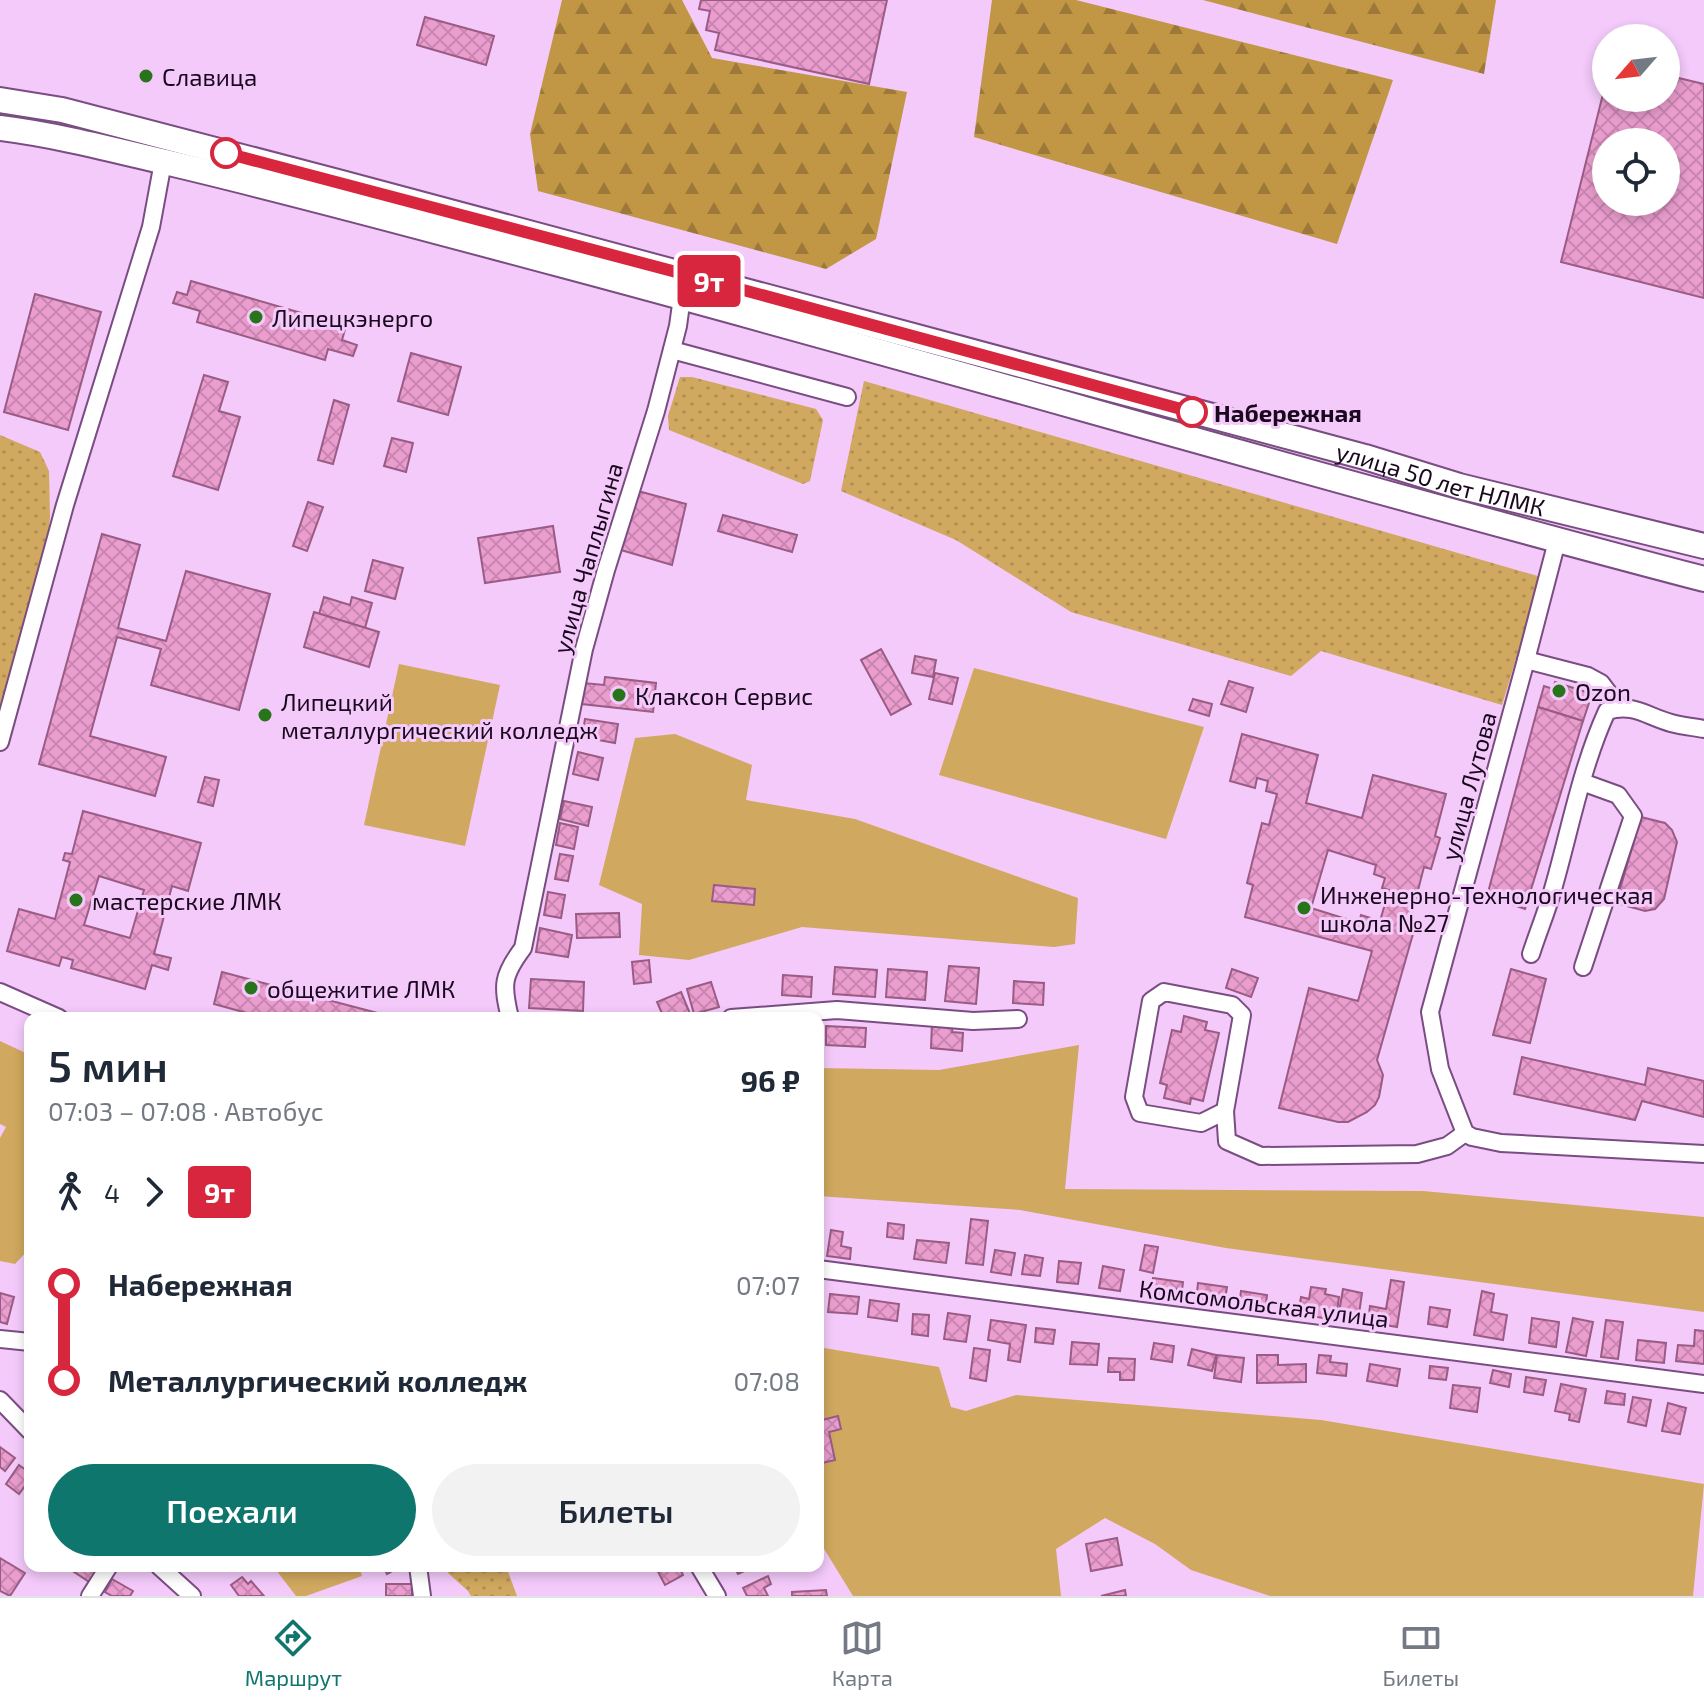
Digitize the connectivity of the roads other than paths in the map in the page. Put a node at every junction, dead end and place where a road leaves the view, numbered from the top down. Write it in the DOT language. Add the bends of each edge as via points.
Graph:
graph roads {
  1 [pos="0,100"];
  2 [pos="0,128"];
  3 [pos="163,162"];
  4 [pos="714,282"];
  5 [pos="682,297"];
  6 [pos="672,350"];
  7 [pos="847,397"];
  8 [pos="1557,541"];
  9 [pos="1704,546"];
  10 [pos="1704,579"];
  11 [pos="1526,660"];
  12 [pos="1619,707"];
  13 [pos="1704,729"];
  14 [pos="0,742"];
  15 [pos="1582,782"];
  16 [pos="1531,954"];
  17 [pos="1583,967"];
  18 [pos="0,992"];
  19 [pos="45,1012"];
  20 [pos="509,1012"];
  21 [pos="810,1012"];
  22 [pos="1018,1019"];
  23 [pos="1225,1111"];
  24 [pos="1465,1133"];
  25 [pos="1704,1154"];
  26 [pos="824,1270"];
  27 [pos="0,1339"];
  28 [pos="24,1341"];
  29 [pos="1704,1384"];
  30 [pos="0,1400"];
  31 [pos="24,1425"];
  32 [pos="105,1572"];
  33 [pos="166,1572"];
  34 [pos="419,1572"];
  35 [pos="703,1572"];
  36 [pos="90,1596"];
  37 [pos="192,1596"];
  38 [pos="422,1596"];
  39 [pos="717,1596"];
  1 -- 4 [label="main road, улица 50 лет НЛМК" via="76,114"];
  2 -- 3 [label="main road, улица 50 лет НЛМК"];
  3 -- 5 [label="main road, улица 50 лет НЛМК"];
  3 -- 14 [label="street" via="151,227 65,505"];
  4 -- 5 [label="main road" via="693,282"];
  4 -- 9 [label="main road, улица 50 лет НЛМК" via="1459,486"];
  5 -- 6 [label="street, улица Чаплыгина"];
  5 -- 8 [label="main road, улица 50 лет НЛМК"];
  6 -- 7 [label="street"];
  6 -- 20 [label="street, улица Чаплыгина" via="584,649 523,948 510,965 504,990"];
  8 -- 10 [label="main road, улица 50 лет НЛМК"];
  8 -- 11 [label="street, улица Лутова"];
  11 -- 12 [label="street" via="1588,676 1601,683"];
  11 -- 24 [label="street, улица Лутова" via="1430,1012 1440,1069"];
  12 -- 13 [label="street"];
  12 -- 15 [label="street" via="1607,711"];
  15 -- 16 [label="street"];
  15 -- 17 [label="street" via="1618,795 1633,816"];
  18 -- 19 [label="street"];
  21 -- 22 [label="street"];
  23 -- 23 [label="street" via="1242,1015 1232,1005 1164,992 1151,1001 1134,1097 1140,1113 1201,1123"];
  23 -- 24 [label="street" via="1227,1141 1261,1156 1417,1154 1447,1146"];
  24 -- 25 [label="street" via="1501,1143"];
  26 -- 29 [label="street, Комсомольская улица"];
  27 -- 28 [label="street"];
  30 -- 31 [label="street"];
  32 -- 36 [label="street"];
  33 -- 37 [label="street"];
  34 -- 38 [label="street"];
  35 -- 39 [label="street"];
}
